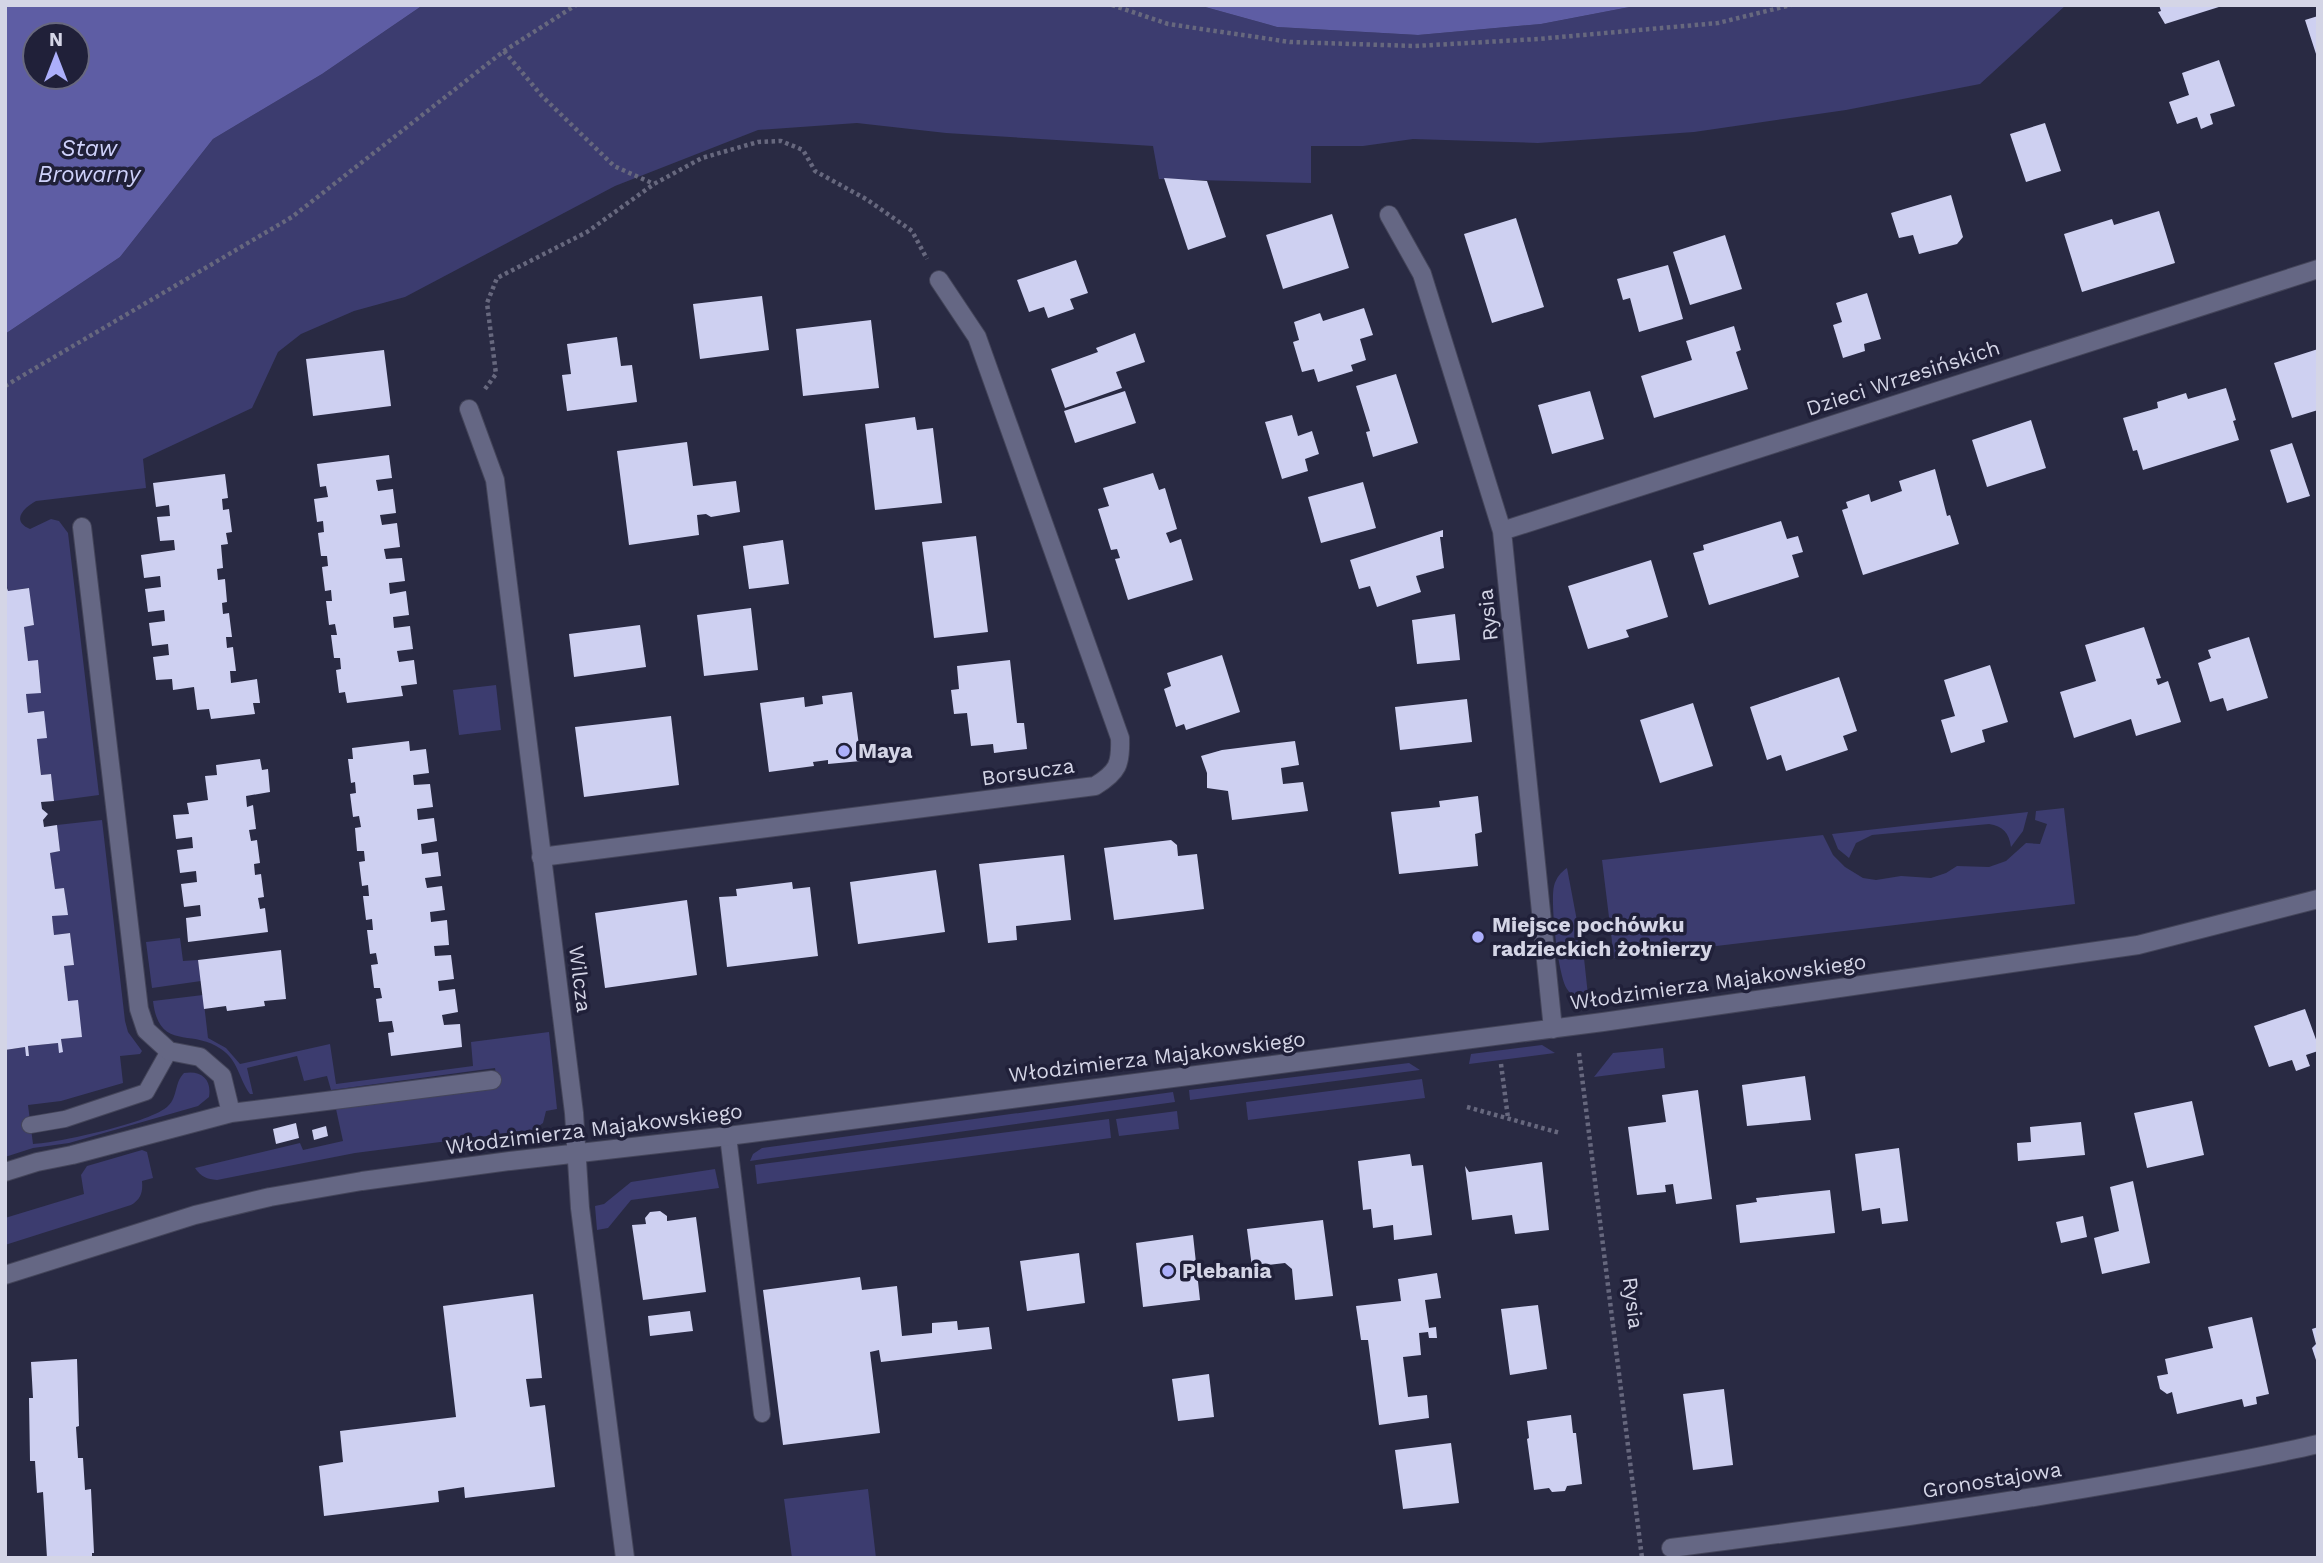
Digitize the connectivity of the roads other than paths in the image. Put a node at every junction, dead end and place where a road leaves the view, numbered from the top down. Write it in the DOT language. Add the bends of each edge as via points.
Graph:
graph roads {
  1 [pos="1389,215"];
  2 [pos="2318,269"];
  3 [pos="939,280"];
  4 [pos="469,410"];
  5 [pos="82,527"];
  6 [pos="1502,531"];
  7 [pos="541,857"];
  8 [pos="2318,899"];
  9 [pos="1553,1029"];
  10 [pos="169,1051"];
  11 [pos="492,1080"];
  12 [pos="231,1113"];
  13 [pos="30,1125"];
  14 [pos="728,1136"];
  15 [pos="576,1153"];
  16 [pos="5,1172"];
  17 [pos="5,1275"];
  18 [pos="762,1414"];
  19 [pos="2318,1444"];
  20 [pos="1671,1548"];
  21 [pos="625,1558"];
  1 -- 6 [label="street, Rysia" via="1422,274"];
  2 -- 6 [label="street, Dzieci Wrzesińskich"];
  3 -- 7 [label="street, Borsucza" via="977,337 1116,725 1121,759 1111,776 1095,786"];
  4 -- 7 [label="street, Wilcza" via="495,480"];
  5 -- 10 [label="street" via="139,1010 146,1030"];
  6 -- 9 [label="street, Rysia"];
  7 -- 15 [label="street, Wilcza"];
  8 -- 9 [label="street, Włodzimierza Majakowskiego" via="2138,945"];
  9 -- 14 [label="street, Włodzimierza Majakowskiego"];
  10 -- 12 [label="street" via="200,1057 222,1076"];
  10 -- 13 [label="lane" via="146,1091 65,1119"];
  11 -- 12 [label="street"];
  12 -- 16 [label="street"];
  14 -- 15 [label="street, Włodzimierza Majakowskiego"];
  14 -- 18 [label="lane"];
  15 -- 17 [label="street, Włodzimierza Majakowskiego" via="270,1197 195,1215"];
  15 -- 21 [label="street, Wilcza"];
  19 -- 20 [label="street, Gronostajowa" via="1901,1518"];
}
